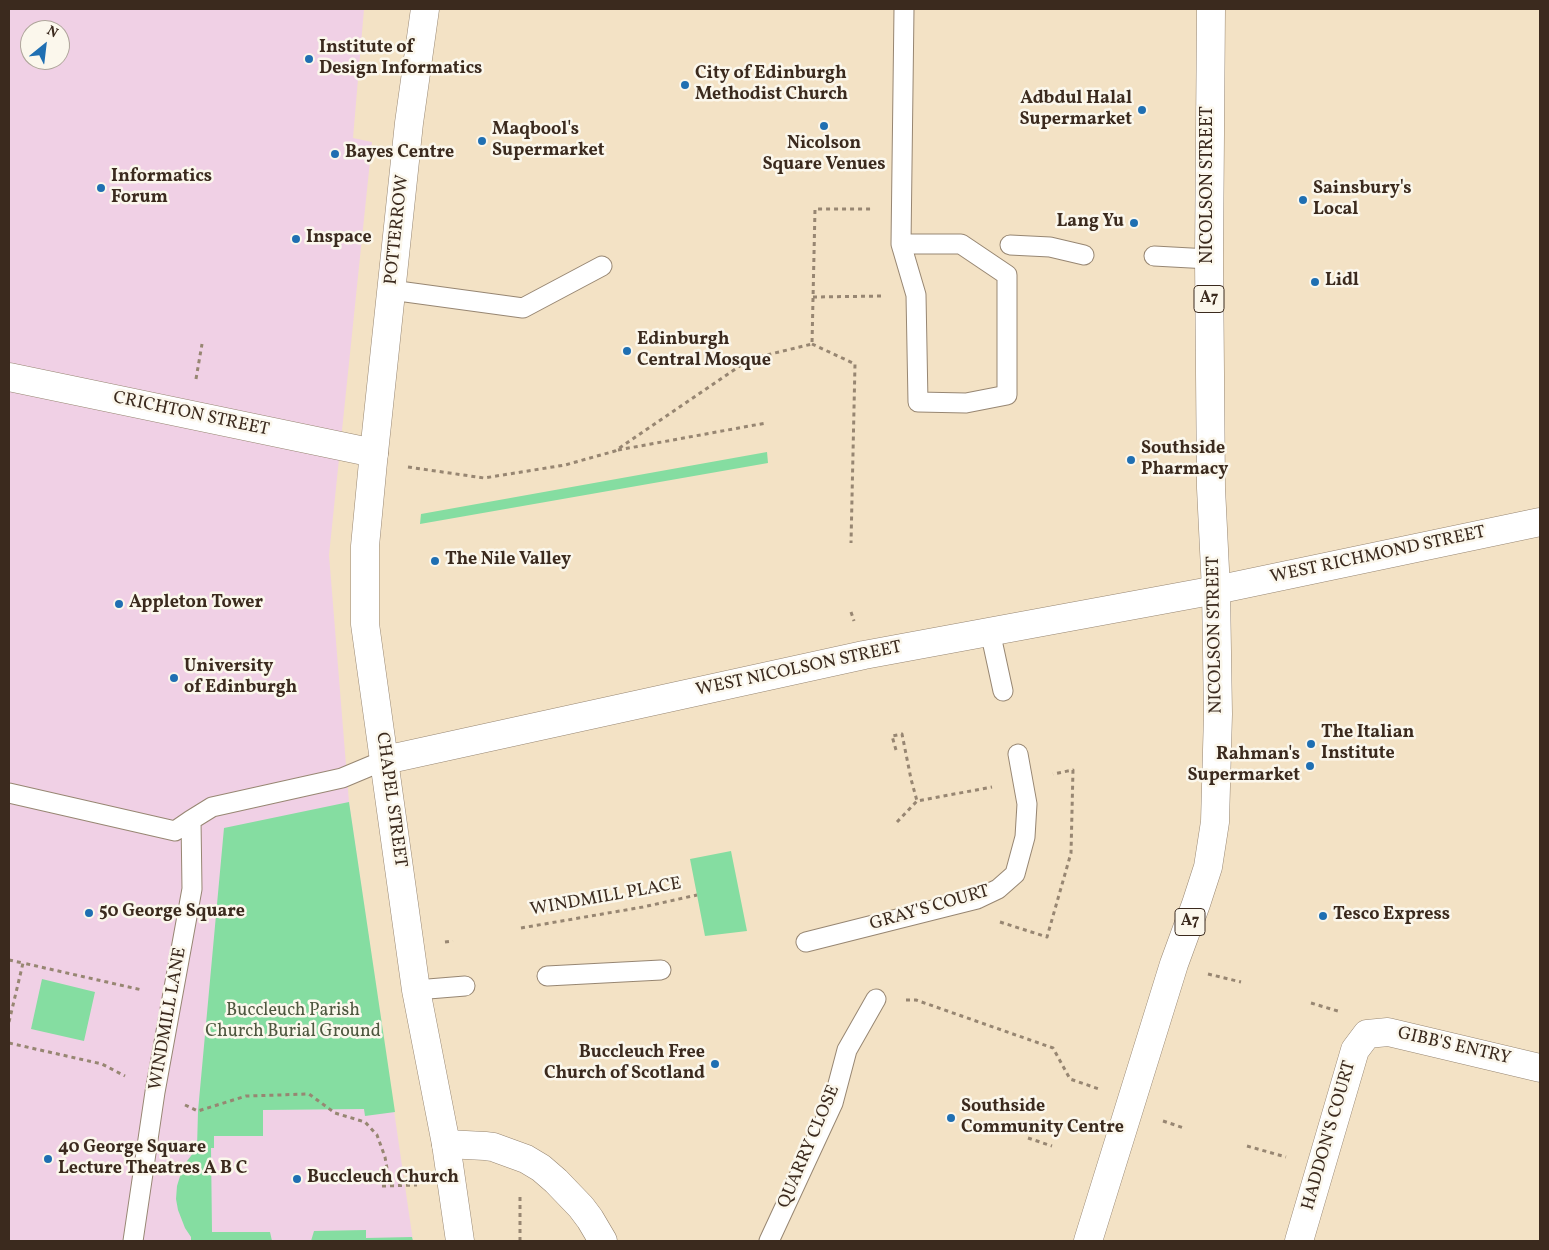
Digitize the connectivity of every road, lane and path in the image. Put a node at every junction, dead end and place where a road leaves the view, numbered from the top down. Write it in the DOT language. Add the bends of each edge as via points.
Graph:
graph roads {
  1 [pos="425,9"];
  2 [pos="904,9"];
  3 [pos="1211,9"];
  4 [pos="875,209"];
  5 [pos="901,244"];
  6 [pos="1010,245"];
  7 [pos="1084,255"];
  8 [pos="1154,256"];
  9 [pos="1208,259"];
  10 [pos="602,266"];
  11 [pos="391,290"];
  12 [pos="846,296"];
  13 [pos="813,297"];
  14 [pos="812,344"];
  15 [pos="9,377"];
  16 [pos="766,423"];
  17 [pos="615,451"];
  18 [pos="374,457"];
  19 [pos="1540,522"];
  20 [pos="852,544"];
  21 [pos="1216,590"];
  22 [pos="990,631"];
  23 [pos="1003,691"];
  24 [pos="896,750"];
  25 [pos="1018,754"];
  26 [pos="385,760"];
  27 [pos="1023,781"];
  28 [pos="9,793"];
  29 [pos="917,801"];
  30 [pos="191,820"];
  31 [pos="897,822"];
  32 [pos="697,896"];
  33 [pos="520,928"];
  34 [pos="806,942"];
  35 [pos="9,960"];
  36 [pos="23,964"];
  37 [pos="661,970"];
  38 [pos="547,976"];
  39 [pos="465,986"];
  40 [pos="416,990"];
  41 [pos="149,992"];
  42 [pos="876,999"];
  43 [pos="9,1022"];
  44 [pos="1367,1034"];
  45 [pos="9,1043"];
  46 [pos="1540,1068"];
  47 [pos="113,1070"];
  48 [pos="1132,1099"];
  49 [pos="198,1111"];
  50 [pos="1028,1138"];
  51 [pos="446,1144"];
  52 [pos="1052,1146"];
  53 [pos="390,1186"];
  54 [pos="133,1241"];
  55 [pos="460,1241"];
  56 [pos="603,1241"];
  57 [pos="769,1241"];
  58 [pos="1088,1241"];
  59 [pos="1298,1241"];
  1 -- 11 [label="street, POTTERROW"];
  2 -- 5 [label="lane"];
  3 -- 9 [label="street, NICOLSON STREET / A7"];
  4 -- 13 [label="path" via="815,209"];
  5 -- 5 [label="lane" via="916,295 918,402 966,403 1007,395 1007,275 961,244"];
  6 -- 7 [label="lane" via="1050,246"];
  8 -- 9 [label="lane"];
  9 -- 21 [label="street, NICOLSON STREET / A7" via="1211,488"];
  10 -- 11 [label="lane" via="523,308"];
  11 -- 18 [label="street, POTTERROW"];
  12 -- 13 [label="path"];
  13 -- 14 [label="path"];
  14 -- 17 [label="path" via="750,359"];
  14 -- 20 [label="path" via="854,364"];
  15 -- 18 [label="street, CRICHTON STREET"];
  16 -- 17 [label="path"];
  17 -- 18 [label="path" via="565,465 484,478"];
  18 -- 26 [label="street, CHAPEL STREET" via="365,546 365,624"];
  19 -- 21 [label="street, WEST RICHMOND STREET"];
  21 -- 22 [label="street, WEST NICOLSON STREET"];
  21 -- 48 [label="street, NICOLSON STREET / A7" via="1216,822 1205,876"];
  22 -- 23 [label="lane"];
  22 -- 26 [label="street, WEST NICOLSON STREET" via="864,655"];
  24 -- 29 [label="path" via="892,736 902,734"];
  25 -- 27 [label="lane, GRAY'S COURT"];
  26 -- 30 [label="lane" via="342,778 212,808"];
  26 -- 40 [label="street, CHAPEL STREET"];
  27 -- 29 [label="path"];
  27 -- 34 [label="lane, GRAY'S COURT" via="1027,804 1024,837 1015,874 998,889 949,906"];
  28 -- 30 [label="lane" via="175,832"];
  29 -- 31 [label="path"];
  30 -- 54 [label="lane, WINDMILL LANE" via="192,889 155,1092"];
  32 -- 33 [label="path, WINDMILL PLACE"];
  35 -- 36 [label="path"];
  36 -- 41 [label="path"];
  36 -- 43 [label="path"];
  37 -- 38 [label="lane"];
  39 -- 40 [label="lane"];
  40 -- 51 [label="street, CHAPEL STREET"];
  42 -- 48 [label="path" via="916,1000 1053,1048 1070,1079"];
  42 -- 57 [label="lane, QUARRY CLOSE" via="847,1050 833,1103"];
  44 -- 46 [label="street, GIBB'S ENTRY" via="1388,1032"];
  44 -- 59 [label="street, HADDON'S COURT" via="1355,1050"];
  45 -- 47 [label="path" via="102,1064"];
  48 -- 58 [label="street, NICOLSON STREET / A7"];
  49 -- 53 [label="path" via="246,1096 309,1094 335,1113 365,1122 377,1135"];
  50 -- 52 [label="path"];
  51 -- 55 [label="street, CHAPEL STREET"];
  51 -- 56 [label="street" via="493,1147 541,1168 581,1207"];
}
